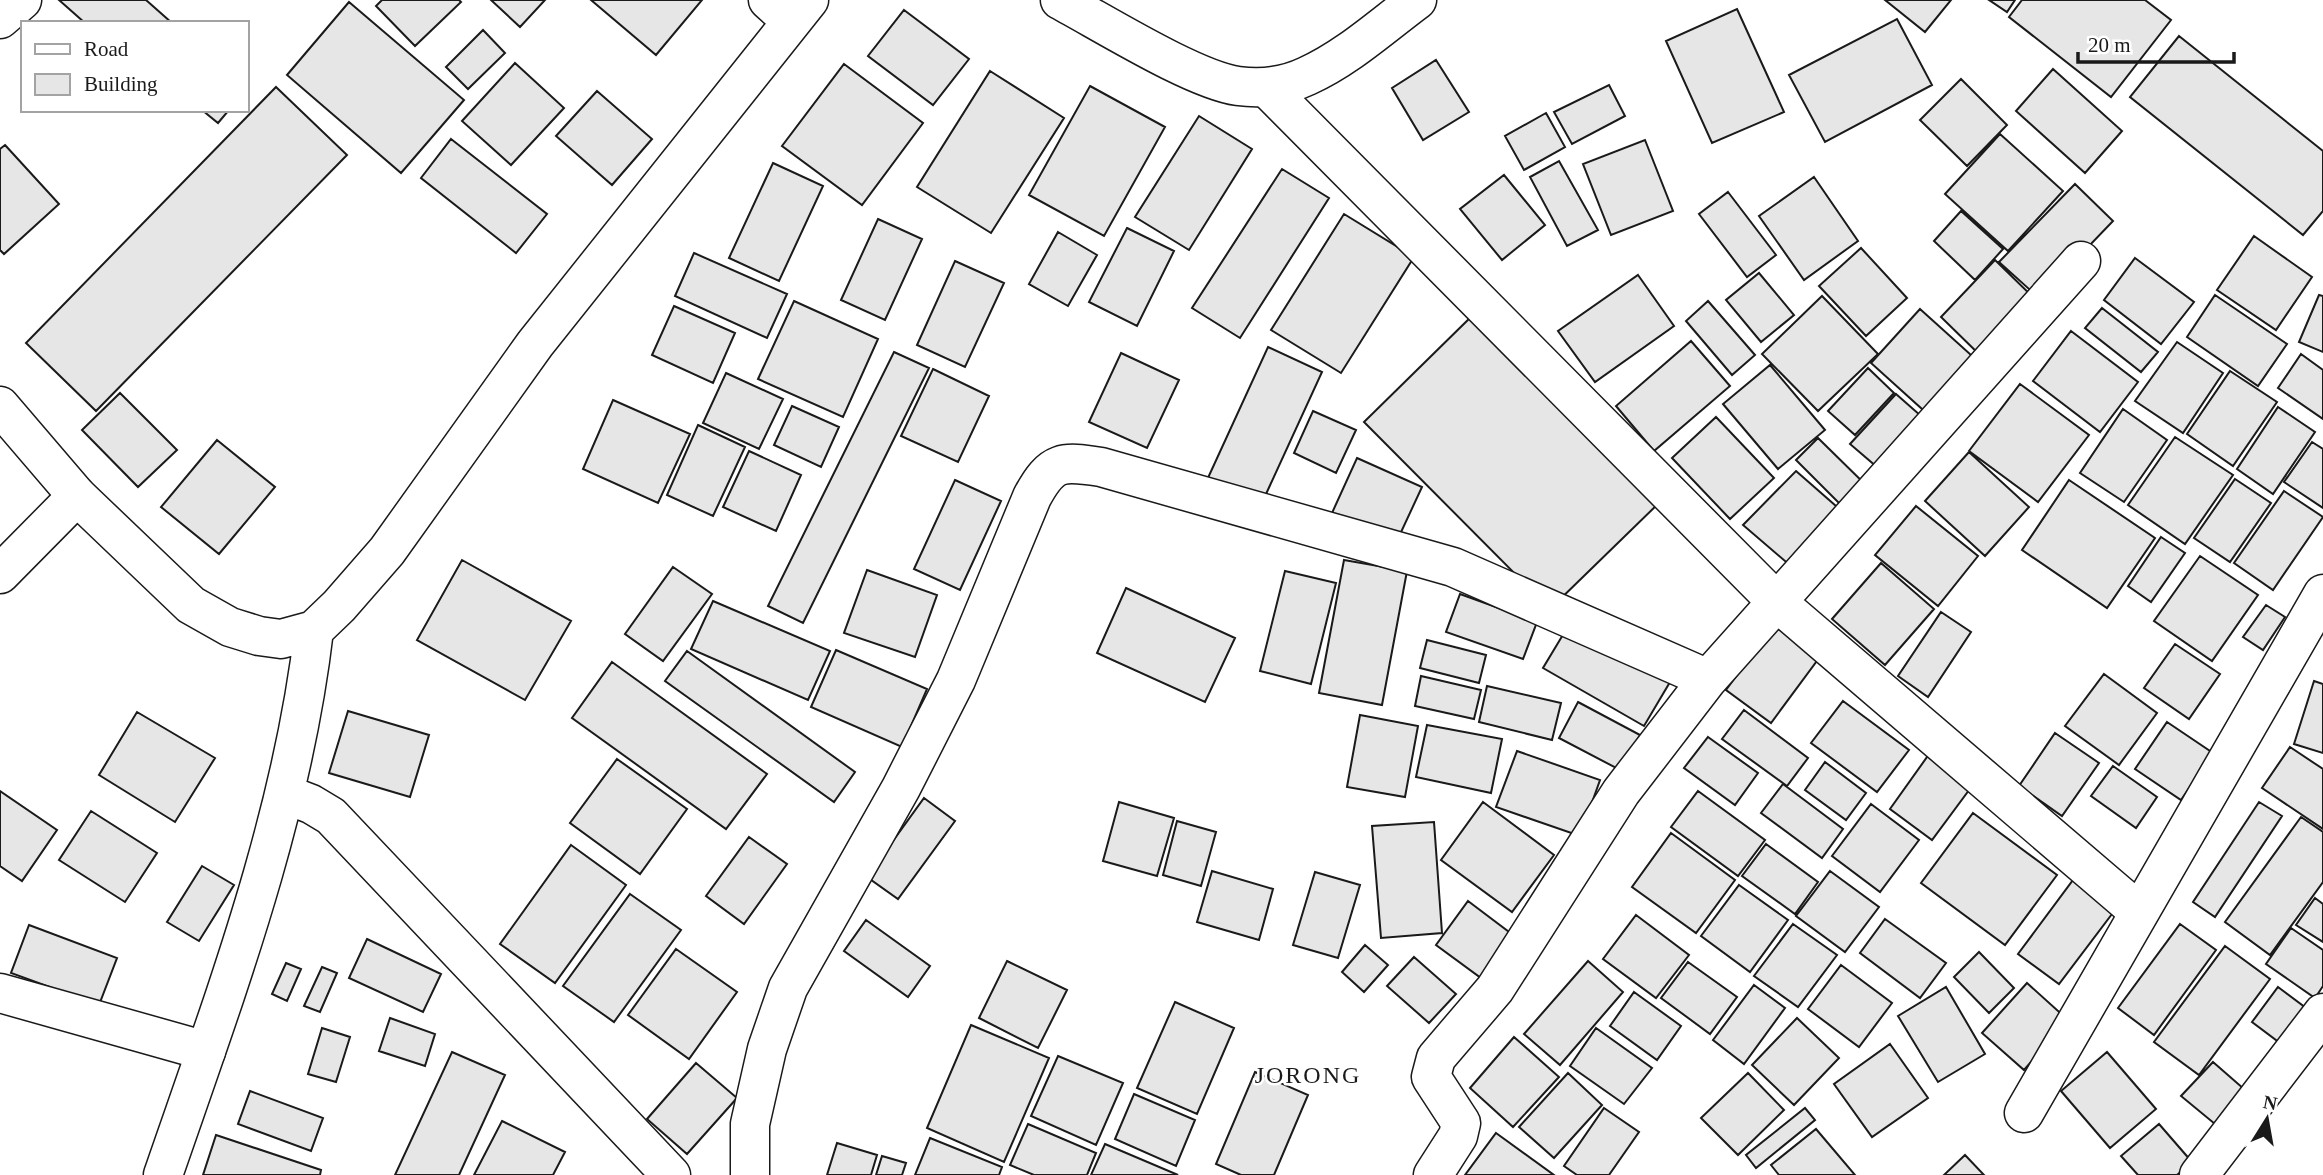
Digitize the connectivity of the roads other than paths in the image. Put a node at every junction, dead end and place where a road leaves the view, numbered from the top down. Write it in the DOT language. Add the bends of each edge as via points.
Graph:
graph roads {
  1 [pos="22,0"];
  2 [pos="1060,0"];
  3 [pos="1417,0"];
  4 [pos="789,7"];
  5 [pos="0,19"];
  6 [pos="1267,88"];
  7 [pos="2081,261"];
  8 [pos="0,406"];
  9 [pos="77,496"];
  10 [pos="0,574"];
  11 [pos="2323,594"];
  12 [pos="1778,603"];
  13 [pos="314,629"];
  14 [pos="1708,679"];
  15 [pos="285,794"];
  16 [pos="2139,912"];
  17 [pos="0,993"];
  18 [pos="2323,1013"];
  19 [pos="206,1051"];
  20 [pos="2024,1113"];
  21 [pos="163,1175"];
  22 [pos="671,1175"];
  23 [pos="750,1175"];
  24 [pos="1433,1175"];
  25 [pos="2199,1175"];
  1 -- 5 [label="street"];
  2 -- 6 [label="street" via="1194,71 1236,86"];
  3 -- 6 [label="street" via="1329,65"];
  4 -- 13 [label="street" via="535,344 387,551"];
  6 -- 12 [label="street"];
  7 -- 12 [label="street"];
  8 -- 9 [label="street"];
  9 -- 10 [label="street"];
  9 -- 13 [label="street" via="191,605 230,627 281,639"];
  11 -- 16 [label="street"];
  12 -- 14 [label="street"];
  12 -- 16 [label="street"];
  13 -- 15 [label="street" via="308,684"];
  14 -- 23 [label="street" via="1453,567 1101,467 1055,466 1032,497 956,680 901,788 788,988 766,1049 750,1124"];
  14 -- 24 [label="street" via="1621,792 1495,989 1436,1058 1431,1077 1461,1123 1458,1136"];
  15 -- 19 [label="street" via="265,876"];
  15 -- 22 [label="street" via="331,816"];
  16 -- 20 [label="street"];
  17 -- 19 [label="street"];
  18 -- 25 [label="street"];
  19 -- 21 [label="street"];
}
